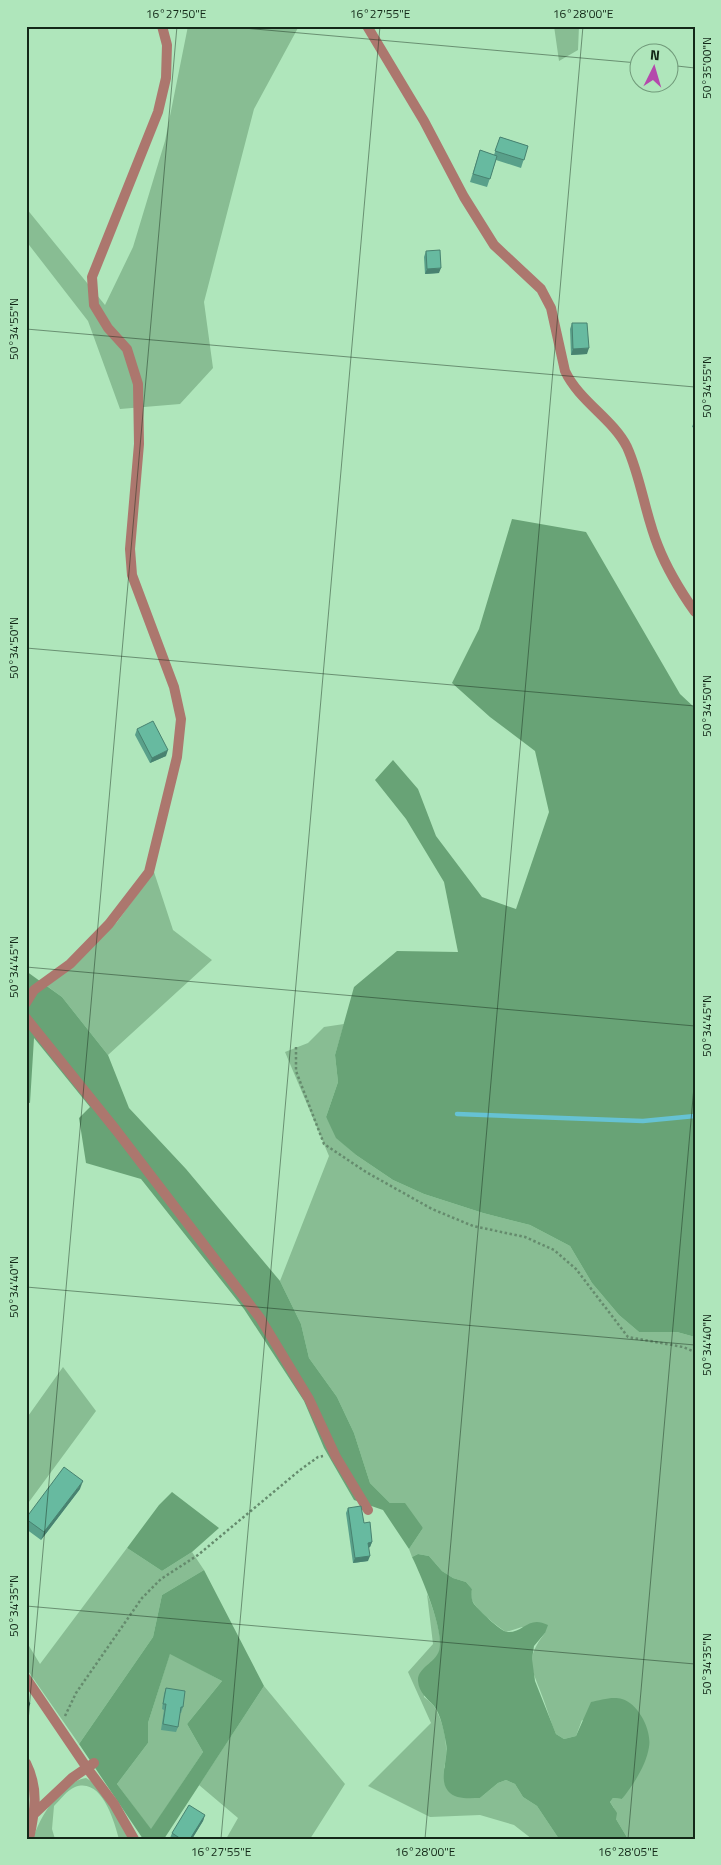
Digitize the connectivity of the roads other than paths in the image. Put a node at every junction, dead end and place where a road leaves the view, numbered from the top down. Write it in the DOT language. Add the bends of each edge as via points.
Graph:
graph roads {
  1 [pos="162,26"];
  2 [pos="367,26"];
  3 [pos="695,612"];
  4 [pos="26,1003"];
  5 [pos="26,1018"];
  6 [pos="368,1510"];
  7 [pos="26,1678"];
  8 [pos="26,1763"];
  9 [pos="90,1766"];
  10 [pos="34,1813"];
  11 [pos="29,1839"];
  12 [pos="134,1839"];
  1 -- 4 [label="street" via="167,45 166,78 158,112 92,277 94,305 108,328 127,349 138,384 139,444 130,549 132,575 174,687 181,719 178,757 149,872 108,924 70,964 34,990"];
  2 -- 3 [label="street" via="494,245 542,289 551,308 565,371 574,387 626,446 658,547"];
  5 -- 6 [label="street" via="260,1318 309,1399 336,1457"];
  7 -- 9 [label="street" via="62,1732"];
  8 -- 10 [label="street" via="35,1786"];
  9 -- 10 [label="street"];
  9 -- 12 [label="street"];
  10 -- 11 [label="street"];
}
